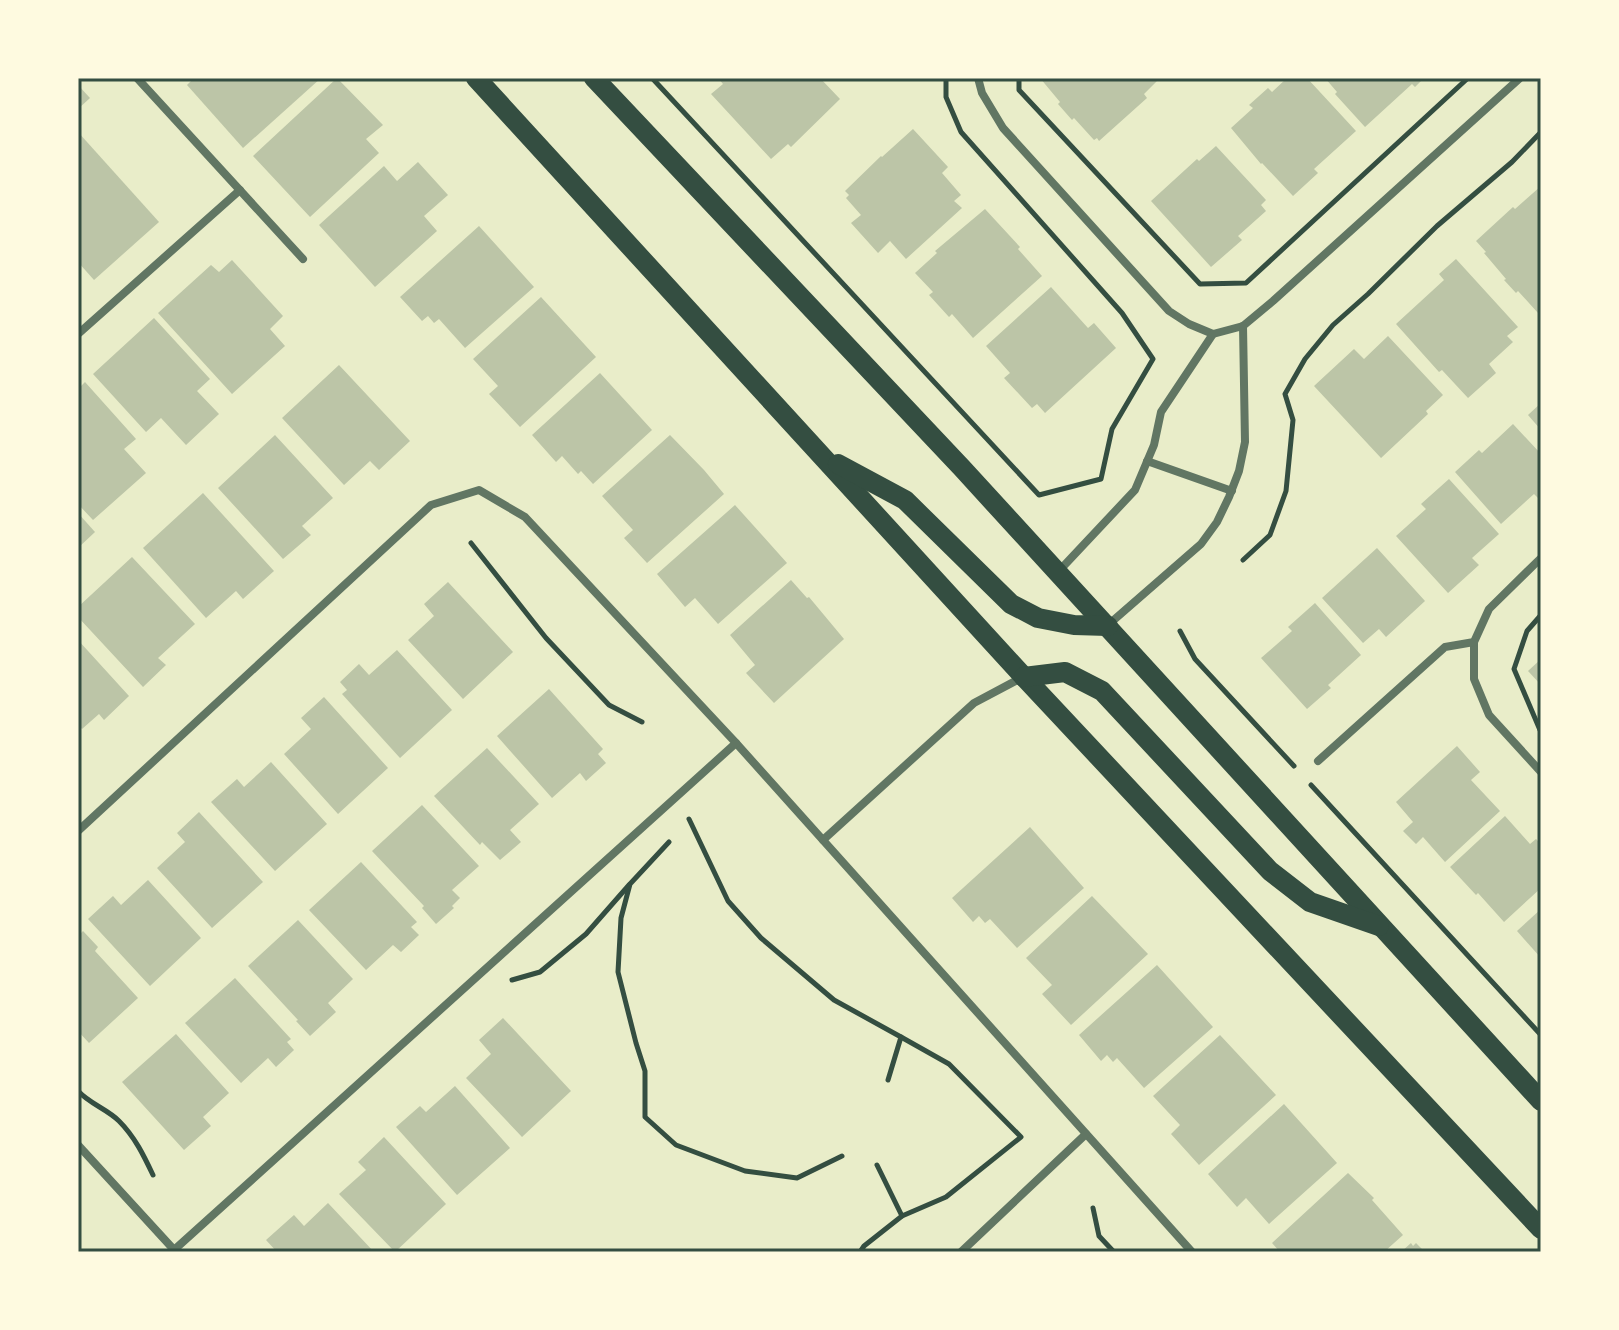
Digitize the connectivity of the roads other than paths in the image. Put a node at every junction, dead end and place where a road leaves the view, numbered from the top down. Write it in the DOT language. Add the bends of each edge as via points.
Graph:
graph roads {
  1 [pos="137,78"];
  2 [pos="476,78"];
  3 [pos="594,78"];
  4 [pos="978,78"];
  5 [pos="1520,78"];
  6 [pos="240,190"];
  7 [pos="303,259"];
  8 [pos="1243,326"];
  9 [pos="78,334"];
  10 [pos="1213,334"];
  11 [pos="824,457"];
  12 [pos="1147,461"];
  13 [pos="1232,491"];
  14 [pos="1541,558"];
  15 [pos="1058,572"];
  16 [pos="1108,626"];
  17 [pos="1474,642"];
  18 [pos="1024,677"];
  19 [pos="736,743"];
  20 [pos="1318,761"];
  21 [pos="1541,772"];
  22 [pos="78,831"];
  23 [pos="823,840"];
  24 [pos="1383,927"];
  25 [pos="1541,1101"];
  26 [pos="1086,1134"];
  27 [pos="78,1145"];
  28 [pos="1541,1229"];
  29 [pos="175,1251"];
  30 [pos="961,1252"];
  31 [pos="1192,1252"];
  1 -- 6 [label="street"];
  2 -- 11 [label="main road"];
  3 -- 15 [label="main road"];
  4 -- 10 [label="street" via="1003,128 1169,311"];
  5 -- 8 [label="street"];
  6 -- 7 [label="street"];
  6 -- 9 [label="street"];
  8 -- 10 [label="street"];
  8 -- 13 [label="street" via="1245,442"];
  10 -- 12 [label="street" via="1161,412"];
  11 -- 16 [label="main road" via="905,500 1011,604 1038,618"];
  11 -- 18 [label="main road"];
  12 -- 13 [label="street"];
  12 -- 15 [label="street" via="1135,490"];
  13 -- 16 [label="street" via="1201,544"];
  14 -- 17 [label="street" via="1489,609"];
  15 -- 16 [label="main road"];
  16 -- 24 [label="main road"];
  17 -- 20 [label="street" via="1445,647"];
  17 -- 21 [label="street" via="1474,679 1489,715"];
  18 -- 23 [label="street" via="974,703"];
  18 -- 24 [label="main road" via="1065,672 1102,691 1270,871 1310,902"];
  18 -- 28 [label="main road"];
  19 -- 22 [label="street" via="525,517 479,490 431,505"];
  19 -- 23 [label="street"];
  19 -- 29 [label="street"];
  23 -- 26 [label="street"];
  24 -- 25 [label="main road"];
  26 -- 30 [label="street"];
  26 -- 31 [label="street"];
  27 -- 29 [label="street"];
}
